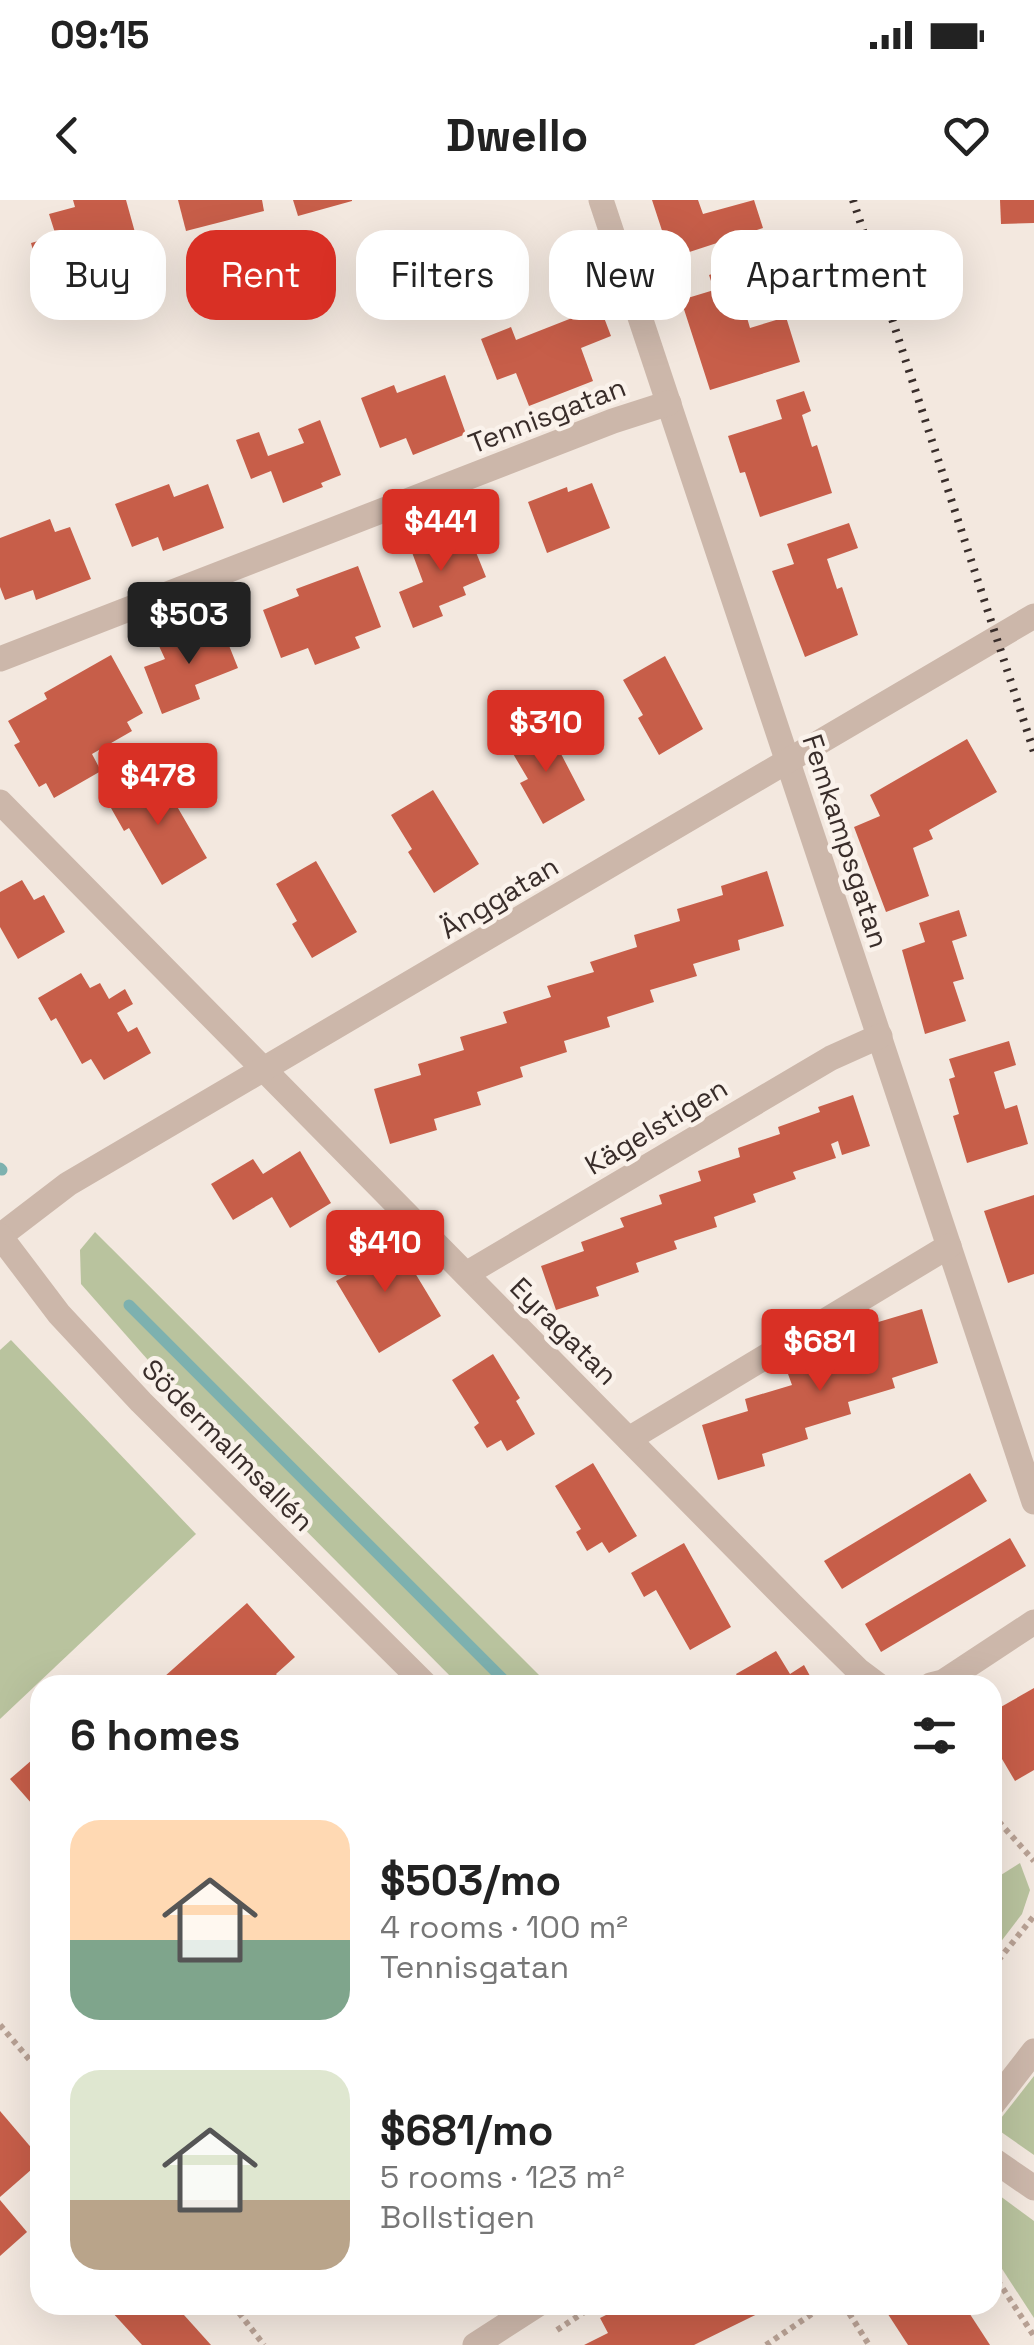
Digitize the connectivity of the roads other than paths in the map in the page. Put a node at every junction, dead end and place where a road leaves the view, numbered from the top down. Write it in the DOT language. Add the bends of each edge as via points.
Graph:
graph roads {
  1 [pos="602,200"];
  2 [pos="668,403"];
  3 [pos="1034,616"];
  4 [pos="0,659"];
  5 [pos="788,760"];
  6 [pos="0,802"];
  7 [pos="880,1036"];
  8 [pos="265,1070"];
  9 [pos="0,1236"];
  10 [pos="949,1246"];
  11 [pos="466,1274"];
  12 [pos="629,1438"];
  13 [pos="1034,1502"];
  14 [pos="1034,1622"];
  15 [pos="416,1675"];
  16 [pos="865,1675"];
  17 [pos="954,1675"];
  18 [pos="1034,2051"];
  19 [pos="1002,2092"];
  20 [pos="1002,2166"];
  21 [pos="1034,2188"];
  22 [pos="522,2315"];
  23 [pos="475,2345"];
  1 -- 2 [label="street, Femkampsgatan"];
  2 -- 4 [label="street, Tennisgatan"];
  2 -- 5 [label="street, Femkampsgatan"];
  3 -- 5 [label="street, Änggatan"];
  5 -- 7 [label="street, Femkampsgatan"];
  5 -- 8 [label="street, Änggatan"];
  6 -- 8 [label="street, Eyragatan"];
  7 -- 10 [label="street, Femkampsgatan"];
  7 -- 11 [label="street, Kägelstigen" via="831,1058"];
  8 -- 9 [label="street, Änggatan" via="68,1184"];
  8 -- 11 [label="street, Eyragatan"];
  9 -- 15 [label="street, Södermalmsallén" via="59,1314 140,1402"];
  10 -- 12 [label="street"];
  10 -- 13 [label="street, Femkampsgatan"];
  11 -- 12 [label="street, Eyragatan"];
  12 -- 16 [label="street, Eyragatan"];
  14 -- 17 [label="street"];
  18 -- 19 [label="street"];
  20 -- 21 [label="street"];
  22 -- 23 [label="street"];
}
